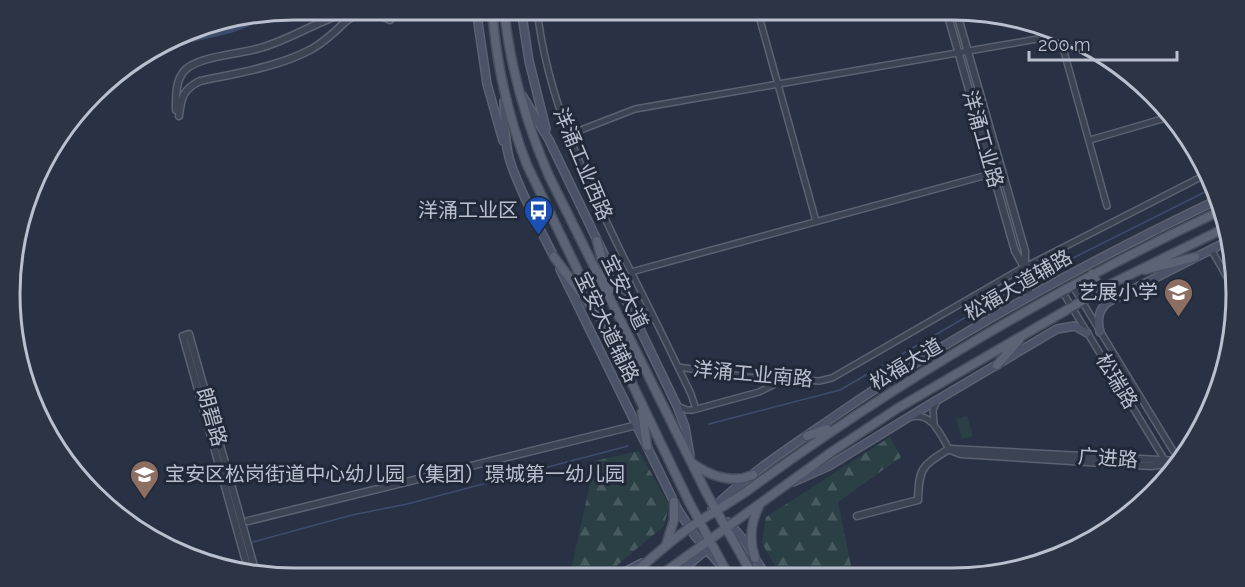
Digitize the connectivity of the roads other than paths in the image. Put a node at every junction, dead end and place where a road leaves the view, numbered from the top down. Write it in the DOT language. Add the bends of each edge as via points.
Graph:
graph roads {
  1 [pos="326,20"];
  2 [pos="348,20"];
  3 [pos="478,20"];
  4 [pos="494,20"];
  5 [pos="506,20"];
  6 [pos="522,20"];
  7 [pos="539,20"];
  8 [pos="760,20"];
  9 [pos="949,20"];
  10 [pos="959,20"];
  11 [pos="1045,36"];
  12 [pos="1062,43"];
  13 [pos="968,51"];
  14 [pos="958,53"];
  15 [pos="502,77"];
  16 [pos="517,84"];
  17 [pos="778,84"];
  18 [pos="1163,119"];
  19 [pos="568,135"];
  20 [pos="1090,140"];
  21 [pos="554,148"];
  22 [pos="510,160"];
  23 [pos="1002,171"];
  24 [pos="993,173"];
  25 [pos="1200,178"];
  26 [pos="1210,203"];
  27 [pos="1107,206"];
  28 [pos="1214,214"];
  29 [pos="816,221"];
  30 [pos="1218,231"];
  31 [pos="597,241"];
  32 [pos="1221,244"];
  33 [pos="1211,249"];
  34 [pos="554,257"];
  35 [pos="1196,257"];
  36 [pos="1024,267"];
  37 [pos="631,272"];
  38 [pos="1225,273"];
  39 [pos="1092,274"];
  40 [pos="1125,277"];
  41 [pos="1072,285"];
  42 [pos="1101,290"];
  43 [pos="1062,291"];
  44 [pos="1030,296"];
  45 [pos="1081,301"];
  46 [pos="1071,307"];
  47 [pos="617,314"];
  48 [pos="602,323"];
  49 [pos="1100,332"];
  50 [pos="1026,333"];
  51 [pos="1087,333"];
  52 [pos="997,365"];
  53 [pos="678,367"];
  54 [pos="784,379"];
  55 [pos="938,399"];
  56 [pos="640,400"];
  57 [pos="677,406"];
  58 [pos="695,409"];
  59 [pos="906,418"];
  60 [pos="684,423"];
  61 [pos="842,423"];
  62 [pos="637,425"];
  63 [pos="935,425"];
  64 [pos="807,436"];
  65 [pos="647,446"];
  66 [pos="949,449"];
  67 [pos="1175,452"];
  68 [pos="691,462"];
  69 [pos="1167,462"];
  70 [pos="753,475"];
  71 [pos="785,486"];
  72 [pos="674,502"];
  73 [pos="761,503"];
  74 [pos="715,509"];
  75 [pos="857,516"];
  76 [pos="248,521"];
  77 [pos="699,522"];
  78 [pos="728,527"];
  79 [pos="689,528"];
  80 [pos="707,545"];
  81 [pos="665,547"];
  82 [pos="755,558"];
  83 [pos="650,560"];
  84 [pos="246,563"];
  85 [pos="253,564"];
  86 [pos="636,567"];
  87 [pos="642,567"];
  88 [pos="673,567"];
  89 [pos="684,567"];
  90 [pos="722,567"];
  91 [pos="748,567"];
  92 [pos="760,567"];
  1 -- 2 [label="street" via="259,49 195,63 180,78 176,89 178,116 184,91 191,85 281,62 310,50"];
  3 -- 22 [label="main road" via="487,84"];
  4 -- 15 [label="main road, 宝安大道"];
  5 -- 16 [label="main road, 宝安大道"];
  6 -- 21 [label="main road" via="535,91"];
  7 -- 19 [label="street, 洋涌工业西路" via="547,67"];
  8 -- 17 [label="street"];
  9 -- 14 [label="street, 洋涌工业路"];
  10 -- 13 [label="street, 洋涌工业路"];
  11 -- 13 [label="street"];
  12 -- 20 [label="street"];
  13 -- 14 [label="street"];
  13 -- 23 [label="street, 洋涌工业路"];
  14 -- 17 [label="street"];
  14 -- 24 [label="street, 洋涌工业路"];
  15 -- 22 [label="main road, 宝安大道辅路"];
  15 -- 48 [label="main road, 宝安大道" via="527,165"];
  16 -- 21 [label="main road, 宝安大道辅路"];
  16 -- 47 [label="main road, 宝安大道" via="549,176"];
  17 -- 19 [label="street" via="630,110"];
  17 -- 29 [label="street"];
  18 -- 20 [label="street"];
  19 -- 37 [label="street, 洋涌工业西路"];
  20 -- 27 [label="street"];
  21 -- 31 [label="main road, 宝安大道辅路"];
  22 -- 34 [label="main road, 宝安大道辅路"];
  23 -- 24 [label="street"];
  23 -- 36 [label="street, 洋涌工业路" via="1026,251"];
  24 -- 29 [label="street"];
  24 -- 36 [label="street, 洋涌工业路"];
  25 -- 36 [label="street, 洋涌工业南路"];
  26 -- 44 [label="main road, 松福大道辅路"];
  28 -- 39 [label="main road, 松福大道"];
  29 -- 37 [label="street"];
  30 -- 40 [label="main road, 松福大道"];
  31 -- 47 [label="main road"];
  31 -- 57 [label="main road, 宝安大道辅路"];
  32 -- 33 [label="main road"];
  33 -- 35 [label="main road"];
  33 -- 38 [label="street"];
  34 -- 48 [label="main road"];
  34 -- 62 [label="main road, 宝安大道辅路"];
  35 -- 40 [label="main road"];
  35 -- 49 [label="main road" via="1105,303 1098,316"];
  36 -- 44 [label="street, 洋涌工业路"];
  36 -- 54 [label="street, 洋涌工业南路" via="837,376 819,381"];
  37 -- 53 [label="street, 洋涌工业西路"];
  39 -- 41 [label="main road, 松福大道"];
  39 -- 42 [label="main road"];
  40 -- 42 [label="main road, 松福大道"];
  41 -- 43 [label="main road, 松福大道"];
  41 -- 45 [label="street, 松瑞路"];
  42 -- 45 [label="main road, 松福大道"];
  43 -- 46 [label="street, 松瑞路"];
  43 -- 61 [label="main road, 松福大道"];
  44 -- 64 [label="main road, 松福大道辅路" via="886,382"];
  45 -- 46 [label="main road, 松福大道"];
  45 -- 49 [label="street, 松瑞路"];
  46 -- 50 [label="main road, 松福大道"];
  46 -- 51 [label="street, 松瑞路"];
  47 -- 68 [label="main road, 宝安大道"];
  48 -- 56 [label="main road, 宝安大道"];
  49 -- 67 [label="street, 松瑞路"];
  50 -- 52 [label="main road"];
  50 -- 71 [label="main road, 松福大道" via="882,418"];
  51 -- 52 [label="main road" via="1075,326 1061,328"];
  51 -- 69 [label="street, 松瑞路"];
  52 -- 55 [label="main road"];
  53 -- 54 [label="street, 洋涌工业南路"];
  53 -- 58 [label="street, 洋涌工业西路"];
  54 -- 58 [label="street" via="759,392"];
  55 -- 59 [label="main road"];
  55 -- 63 [label="street" via="933,410"];
  56 -- 65 [label="main road"];
  56 -- 77 [label="main road, 宝安大道"];
  57 -- 58 [label="street"];
  57 -- 60 [label="main road, 宝安大道辅路"];
  58 -- 60 [label="street"];
  59 -- 63 [label="street" via="921,416"];
  59 -- 71 [label="main road" via="829,466"];
  60 -- 68 [label="main road, 宝安大道辅路"];
  61 -- 64 [label="main road"];
  61 -- 74 [label="main road, 松福大道"];
  62 -- 65 [label="main road, 宝安大道辅路"];
  62 -- 76 [label="street"];
  63 -- 66 [label="street"];
  64 -- 70 [label="main road, 松福大道辅路"];
  65 -- 72 [label="main road, 宝安大道辅路"];
  66 -- 69 [label="street, 广进路"];
  66 -- 75 [label="street" via="928,463 919,476 918,500"];
  68 -- 70 [label="main road" via="725,478"];
  68 -- 74 [label="main road, 宝安大道"];
  70 -- 74 [label="main road, 松福大道辅路"];
  71 -- 73 [label="main road, 松福大道"];
  72 -- 79 [label="main road, 宝安大道辅路"];
  72 -- 81 [label="main road" via="674,520"];
  73 -- 78 [label="main road, 松福大道"];
  73 -- 82 [label="main road" via="752,533"];
  74 -- 77 [label="main road, 松福大道"];
  74 -- 78 [label="main road, 宝安大道"];
  77 -- 79 [label="main road, 松福大道"];
  77 -- 80 [label="main road, 宝安大道"];
  78 -- 80 [label="main road, 松福大道"];
  78 -- 82 [label="main road" via="742,536"];
  78 -- 91 [label="main road, 宝安大道"];
  79 -- 80 [label="main road, 宝安大道辅路"];
  79 -- 81 [label="main road, 松福大道"];
  80 -- 88 [label="main road, 松福大道"];
  80 -- 89 [label="main road"];
  80 -- 90 [label="main road, 宝安大道"];
  81 -- 83 [label="main road, 松福大道"];
  82 -- 92 [label="main road"];
  83 -- 86 [label="main road"];
  83 -- 87 [label="main road, 松福大道"];
  84 -- 85 [label="street, 朗碧路" via="186,335"];
}
